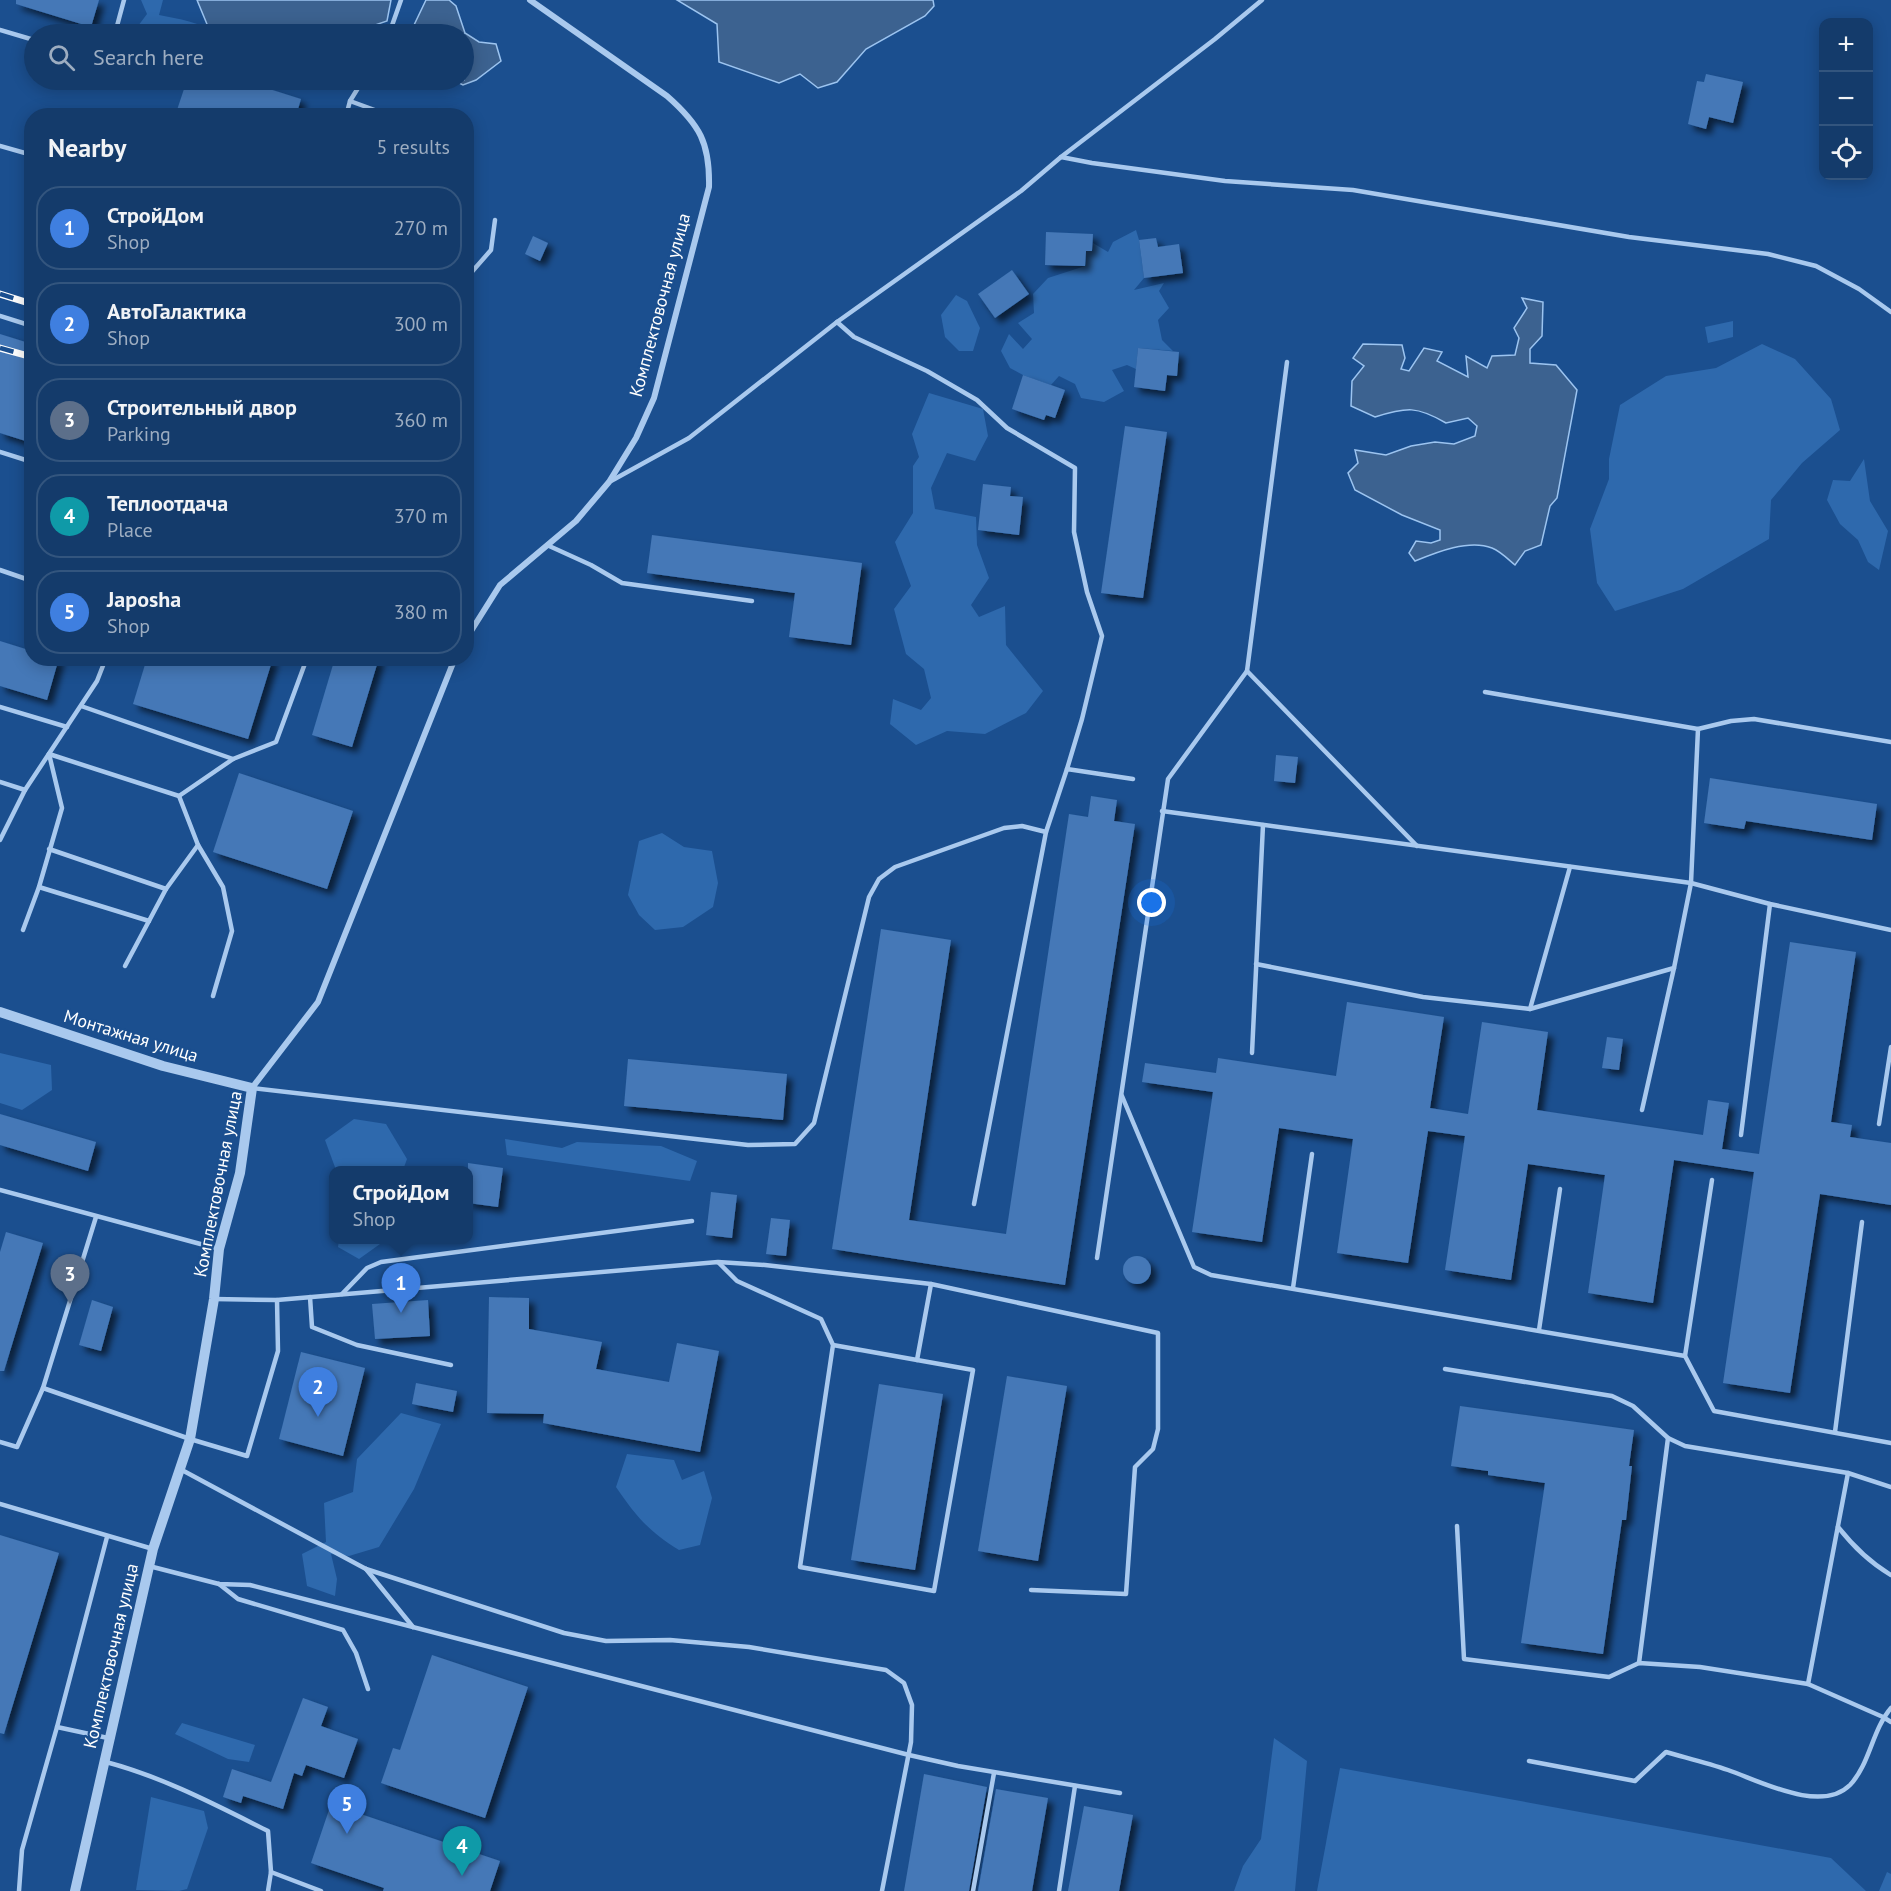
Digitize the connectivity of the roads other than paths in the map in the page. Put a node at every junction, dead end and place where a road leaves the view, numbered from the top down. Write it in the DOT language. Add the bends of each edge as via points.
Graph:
graph roads {
  1 [pos="124,0"];
  2 [pos="401,0"];
  3 [pos="530,0"];
  4 [pos="1262,0"];
  5 [pos="118,24"];
  6 [pos="393,24"];
  7 [pos="0,30"];
  8 [pos="24,37"];
  9 [pos="357,90"];
  10 [pos="350,101"];
  11 [pos="348,108"];
  12 [pos="369,108"];
  13 [pos="0,146"];
  14 [pos="24,153"];
  15 [pos="1061,157"];
  16 [pos="495,220"];
  17 [pos="474,269"];
  18 [pos="1891,312"];
  19 [pos="0,316"];
  20 [pos="837,322"];
  21 [pos="24,324"];
  22 [pos="1287,362"];
  23 [pos="0,452"];
  24 [pos="24,460"];
  25 [pos="609,482"];
  26 [pos="547,545"];
  27 [pos="0,570"];
  28 [pos="24,578"];
  29 [pos="752,601"];
  30 [pos="474,627"];
  31 [pos="103,666"];
  32 [pos="304,666"];
  33 [pos="452,666"];
  34 [pos="1247,671"];
  35 [pos="1485,693"];
  36 [pos="81,706"];
  37 [pos="0,707"];
  38 [pos="67,727"];
  39 [pos="1698,729"];
  40 [pos="1891,742"];
  41 [pos="49,754"];
  42 [pos="233,759"];
  43 [pos="1067,769"];
  44 [pos="1133,779"];
  45 [pos="0,782"];
  46 [pos="25,790"];
  47 [pos="178,796"];
  48 [pos="1162,811"];
  49 [pos="1263,825"];
  50 [pos="1046,832"];
  51 [pos="0,840"];
  52 [pos="198,845"];
  53 [pos="1417,846"];
  54 [pos="49,849"];
  55 [pos="1570,867"];
  56 [pos="1691,883"];
  57 [pos="39,887"];
  58 [pos="166,889"];
  59 [pos="1770,904"];
  60 [pos="149,921"];
  61 [pos="23,930"];
  62 [pos="1891,930"];
  63 [pos="1256,964"];
  64 [pos="125,966"];
  65 [pos="1674,968"];
  66 [pos="213,996"];
  67 [pos="1530,1009"];
  68 [pos="0,1012"];
  69 [pos="1891,1047"];
  70 [pos="1252,1053"];
  71 [pos="252,1088"];
  72 [pos="1121,1094"];
  73 [pos="1642,1110"];
  74 [pos="1879,1124"];
  75 [pos="1741,1135"];
  76 [pos="1312,1154"];
  77 [pos="1712,1180"];
  78 [pos="1560,1189"];
  79 [pos="0,1190"];
  80 [pos="975,1204"];
  81 [pos="96,1217"];
  82 [pos="692,1221"];
  83 [pos="1862,1222"];
  84 [pos="219,1250"];
  85 [pos="1097,1258"];
  86 [pos="718,1262"];
  87 [pos="931,1284"];
  88 [pos="1293,1288"];
  89 [pos="342,1294"];
  90 [pos="310,1297"];
  91 [pos="214,1299"];
  92 [pos="277,1300"];
  93 [pos="1539,1330"];
  94 [pos="833,1345"];
  95 [pos="1685,1356"];
  96 [pos="917,1360"];
  97 [pos="451,1365"];
  98 [pos="1445,1370"];
  99 [pos="43,1389"];
  100 [pos="1835,1432"];
  101 [pos="1668,1438"];
  102 [pos="190,1439"];
  103 [pos="0,1442"];
  104 [pos="1891,1443"];
  105 [pos="180,1469"];
  106 [pos="1848,1473"];
  107 [pos="1891,1487"];
  108 [pos="0,1504"];
  109 [pos="1457,1526"];
  110 [pos="1838,1526"];
  111 [pos="107,1537"];
  112 [pos="153,1549"];
  113 [pos="149,1566"];
  114 [pos="366,1569"];
  115 [pos="1891,1575"];
  116 [pos="219,1584"];
  117 [pos="1031,1590"];
  118 [pos="413,1628"];
  119 [pos="1639,1663"];
  120 [pos="1808,1684"];
  121 [pos="368,1689"];
  122 [pos="1891,1708"];
  123 [pos="1883,1717"];
  124 [pos="1891,1722"];
  125 [pos="57,1727"];
  126 [pos="108,1738"];
  127 [pos="909,1755"];
  128 [pos="1529,1761"];
  129 [pos="104,1762"];
  130 [pos="994,1773"];
  131 [pos="1075,1786"];
  132 [pos="1120,1793"];
  133 [pos="271,1872"];
  134 [pos="19,1891"];
  135 [pos="75,1891"];
  136 [pos="268,1891"];
  137 [pos="321,1891"];
  138 [pos="882,1891"];
  139 [pos="973,1891"];
  140 [pos="1059,1891"];
  1 -- 5 [label="lane"];
  2 -- 6 [label="lane"];
  3 -- 25 [label="street, Комплектовочная улица" via="685,112 698,127 710,169 709,187 654,398 636,438"];
  4 -- 15 [label="lane"];
  7 -- 8 [label="lane"];
  9 -- 10 [label="lane"];
  10 -- 11 [label="lane"];
  10 -- 12 [label="lane"];
  13 -- 14 [label="lane"];
  15 -- 18 [label="lane" via="1225,181 1353,190 1629,237 1768,254 1816,266"];
  15 -- 20 [label="lane"];
  16 -- 17 [label="lane" via="491,250"];
  19 -- 21 [label="lane"];
  20 -- 25 [label="lane" via="689,438"];
  20 -- 43 [label="lane" via="854,337 927,371 977,400 1007,428 1075,468 1074,532 1087,592 1102,636"];
  22 -- 34 [label="lane"];
  23 -- 24 [label="lane"];
  25 -- 26 [label="street, Комплектовочная улица" via="576,521"];
  26 -- 29 [label="lane" via="622,583"];
  26 -- 30 [label="street, Комплектовочная улица" via="501,585"];
  27 -- 28 [label="lane"];
  31 -- 36 [label="lane"];
  32 -- 42 [label="lane" via="276,742"];
  33 -- 71 [label="street, Комплектовочная улица" via="318,1002"];
  34 -- 48 [label="lane" via="1168,779"];
  34 -- 53 [label="lane"];
  35 -- 39 [label="lane"];
  36 -- 38 [label="lane"];
  36 -- 42 [label="lane"];
  37 -- 38 [label="lane"];
  38 -- 41 [label="lane"];
  39 -- 40 [label="lane" via="1754,719"];
  39 -- 56 [label="lane"];
  41 -- 46 [label="lane"];
  41 -- 47 [label="lane"];
  41 -- 54 [label="lane" via="62,808"];
  42 -- 47 [label="lane"];
  43 -- 44 [label="lane"];
  43 -- 50 [label="lane"];
  45 -- 46 [label="lane"];
  46 -- 51 [label="lane"];
  47 -- 52 [label="lane"];
  48 -- 49 [label="lane"];
  48 -- 72 [label="lane"];
  49 -- 53 [label="lane"];
  49 -- 63 [label="lane"];
  50 -- 71 [label="lane" via="1022,826 1004,828 895,867 879,879 869,897 814,1123 795,1144 748,1145"];
  50 -- 80 [label="lane"];
  52 -- 58 [label="lane"];
  52 -- 66 [label="lane" via="223,887 232,932"];
  53 -- 55 [label="lane"];
  54 -- 57 [label="lane"];
  54 -- 58 [label="lane"];
  55 -- 56 [label="lane"];
  55 -- 67 [label="lane"];
  56 -- 59 [label="lane"];
  56 -- 65 [label="lane"];
  57 -- 60 [label="lane"];
  57 -- 61 [label="lane"];
  58 -- 60 [label="lane"];
  59 -- 62 [label="lane"];
  59 -- 75 [label="lane"];
  60 -- 64 [label="lane"];
  63 -- 67 [label="lane" via="1423,997"];
  63 -- 70 [label="lane"];
  65 -- 67 [label="lane"];
  65 -- 73 [label="lane"];
  68 -- 71 [label="street, Монтажная улица" via="163,1066"];
  69 -- 74 [label="lane"];
  71 -- 84 [label="street, Комплектовочная улица" via="240,1173"];
  72 -- 85 [label="lane"];
  72 -- 88 [label="lane" via="1194,1267 1211,1275"];
  76 -- 88 [label="lane"];
  77 -- 95 [label="lane"];
  78 -- 93 [label="lane"];
  79 -- 81 [label="lane"];
  81 -- 84 [label="lane"];
  81 -- 99 [label="lane"];
  82 -- 89 [label="lane" via="381,1262 367,1268"];
  83 -- 100 [label="lane"];
  84 -- 91 [label="street, Комплектовочная улица"];
  86 -- 87 [label="lane"];
  86 -- 89 [label="lane"];
  86 -- 94 [label="lane" via="738,1281 820,1319"];
  87 -- 96 [label="lane"];
  87 -- 117 [label="lane" via="1158,1333 1158,1429 1153,1449 1135,1467 1126,1594"];
  88 -- 93 [label="lane"];
  89 -- 90 [label="lane"];
  90 -- 92 [label="lane"];
  90 -- 97 [label="lane" via="312,1327 357,1345"];
  91 -- 92 [label="lane"];
  91 -- 102 [label="street, Комплектовочная улица"];
  92 -- 102 [label="lane" via="278,1351 247,1456"];
  93 -- 95 [label="lane"];
  94 -- 96 [label="lane"];
  94 -- 96 [label="lane" via="800,1568 934,1591 973,1370"];
  95 -- 100 [label="lane" via="1714,1411"];
  98 -- 101 [label="lane" via="1612,1396 1633,1406"];
  99 -- 102 [label="lane"];
  99 -- 103 [label="lane" via="17,1447"];
  100 -- 104 [label="lane"];
  101 -- 106 [label="lane" via="1685,1446"];
  101 -- 119 [label="lane"];
  102 -- 105 [label="street, Комплектовочная улица"];
  105 -- 112 [label="street, Комплектовочная улица"];
  105 -- 114 [label="lane"];
  106 -- 107 [label="lane"];
  106 -- 110 [label="lane"];
  108 -- 111 [label="lane"];
  109 -- 119 [label="lane" via="1464,1659 1609,1677"];
  110 -- 115 [label="lane" via="1856,1550"];
  110 -- 120 [label="lane"];
  111 -- 112 [label="lane"];
  111 -- 125 [label="lane"];
  112 -- 113 [label="street, Комплектовочная улица"];
  113 -- 116 [label="lane"];
  113 -- 126 [label="street, Комплектовочная улица"];
  114 -- 118 [label="lane"];
  114 -- 127 [label="lane" via="564,1633 606,1641 670,1640 749,1647 886,1670 904,1683 912,1705"];
  116 -- 118 [label="lane" via="250,1585"];
  116 -- 121 [label="lane" via="238,1599 343,1630"];
  118 -- 127 [label="lane"];
  119 -- 120 [label="lane" via="1700,1667"];
  120 -- 123 [label="lane"];
  122 -- 123 [label="lane"];
  123 -- 124 [label="lane"];
  123 -- 128 [label="lane" via="1857,1776 1834,1796 1812,1797 1770,1787 1729,1770 1666,1752 1635,1781"];
  125 -- 126 [label="lane"];
  125 -- 134 [label="lane" via="22,1850"];
  126 -- 129 [label="street, Комплектовочная улица"];
  127 -- 130 [label="lane"];
  127 -- 138 [label="lane"];
  129 -- 133 [label="lane" via="136,1770 268,1831"];
  129 -- 135 [label="street, Комплектовочная улица"];
  130 -- 131 [label="lane"];
  130 -- 139 [label="lane"];
  131 -- 132 [label="lane"];
  131 -- 140 [label="lane"];
  133 -- 136 [label="lane"];
  133 -- 137 [label="lane"];
}
